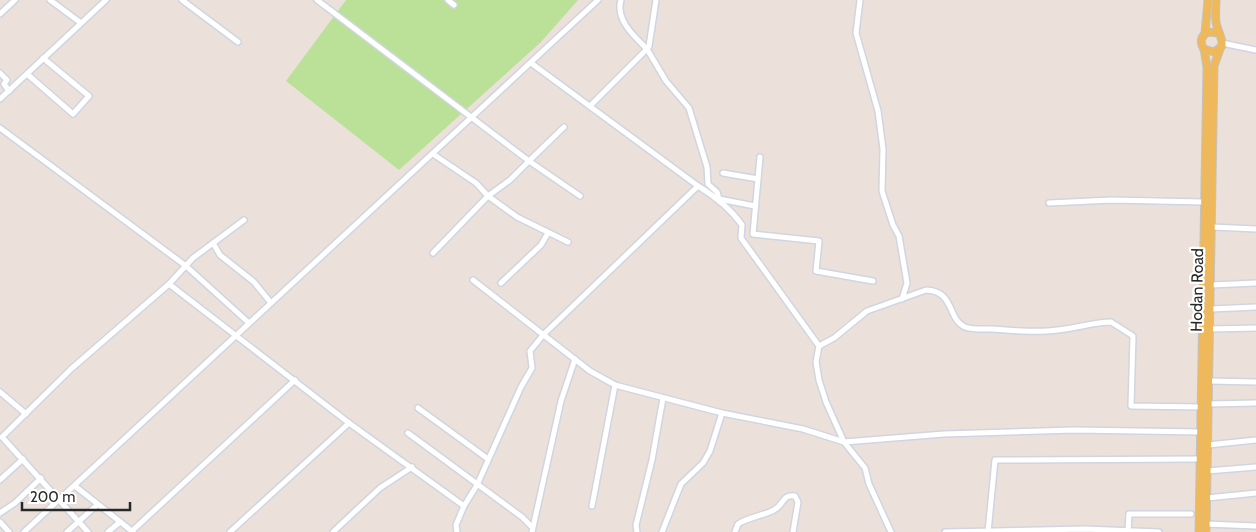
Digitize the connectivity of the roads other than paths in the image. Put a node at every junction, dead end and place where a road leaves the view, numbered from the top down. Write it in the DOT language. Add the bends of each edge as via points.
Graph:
graph roads {
  1 [pos="15,0"];
  2 [pos="50,0"];
  3 [pos="97,0"];
  4 [pos="182,0"];
  5 [pos="317,0"];
  6 [pos="448,0"];
  7 [pos="598,0"];
  8 [pos="621,0"];
  9 [pos="656,0"];
  10 [pos="860,0"];
  11 [pos="1208,0"];
  12 [pos="1216,0"];
  13 [pos="104,2"];
  14 [pos="454,5"];
  15 [pos="0,14"];
  16 [pos="81,23"];
  17 [pos="1205,33"];
  18 [pos="1218,34"];
  19 [pos="238,42"];
  20 [pos="1221,46"];
  21 [pos="1204,49"];
  22 [pos="647,50"];
  23 [pos="1256,50"];
  24 [pos="43,58"];
  25 [pos="531,63"];
  26 [pos="0,73"];
  27 [pos="27,74"];
  28 [pos="2,85"];
  29 [pos="9,91"];
  30 [pos="0,99"];
  31 [pos="591,105"];
  32 [pos="471,118"];
  33 [pos="564,127"];
  34 [pos="0,128"];
  35 [pos="433,154"];
  36 [pos="760,157"];
  37 [pos="529,161"];
  38 [pos="722,173"];
  39 [pos="758,179"];
  40 [pos="698,186"];
  41 [pos="488,196"];
  42 [pos="580,196"];
  43 [pos="719,199"];
  44 [pos="1049,202"];
  45 [pos="1204,202"];
  46 [pos="755,206"];
  47 [pos="244,220"];
  48 [pos="1212,227"];
  49 [pos="1256,229"];
  50 [pos="548,233"];
  51 [pos="568,242"];
  52 [pos="213,243"];
  53 [pos="433,253"];
  54 [pos="186,266"];
  55 [pos="473,280"];
  56 [pos="873,281"];
  57 [pos="501,283"];
  58 [pos="1256,283"];
  59 [pos="169,284"];
  60 [pos="1211,285"];
  61 [pos="902,298"];
  62 [pos="271,303"];
  63 [pos="1256,307"];
  64 [pos="1211,309"];
  65 [pos="249,323"];
  66 [pos="1256,328"];
  67 [pos="1210,329"];
  68 [pos="544,334"];
  69 [pos="235,337"];
  70 [pos="820,346"];
  71 [pos="575,359"];
  72 [pos="295,380"];
  73 [pos="1209,381"];
  74 [pos="1256,382"];
  75 [pos="615,385"];
  76 [pos="0,392"];
  77 [pos="663,398"];
  78 [pos="1256,403"];
  79 [pos="1205,406"];
  80 [pos="418,408"];
  81 [pos="722,413"];
  82 [pos="26,414"];
  83 [pos="349,423"];
  84 [pos="1202,432"];
  85 [pos="408,433"];
  86 [pos="1,437"];
  87 [pos="1256,440"];
  88 [pos="844,442"];
  89 [pos="1208,444"];
  90 [pos="488,459"];
  91 [pos="1200,459"];
  92 [pos="23,460"];
  93 [pos="412,467"];
  94 [pos="1256,467"];
  95 [pos="1207,471"];
  96 [pos="41,478"];
  97 [pos="0,480"];
  98 [pos="477,485"];
  99 [pos="75,486"];
  100 [pos="1256,493"];
  101 [pos="1207,498"];
  102 [pos="60,500"];
  103 [pos="97,505"];
  104 [pos="464,506"];
  105 [pos="592,506"];
  106 [pos="0,513"];
  107 [pos="1191,514"];
  108 [pos="78,521"];
  109 [pos="0,522"];
  110 [pos="120,522"];
  111 [pos="1256,526"];
  112 [pos="1206,528"];
  113 [pos="532,530"];
  114 [pos="133,531"];
  115 [pos="988,531"];
  116 [pos="1056,531"];
  117 [pos="1128,531"];
  118 [pos="9,532"];
  119 [pos="24,532"];
  120 [pos="67,532"];
  121 [pos="88,532"];
  122 [pos="108,532"];
  123 [pos="230,532"];
  124 [pos="333,532"];
  125 [pos="457,532"];
  126 [pos="637,532"];
  127 [pos="662,532"];
  128 [pos="735,532"];
  129 [pos="793,532"];
  130 [pos="891,532"];
  131 [pos="945,532"];
  132 [pos="1159,532"];
  133 [pos="1199,532"];
  1 -- 15 [label="street"];
  2 -- 16 [label="street"];
  3 -- 13 [label="street"];
  4 -- 19 [label="street"];
  5 -- 32 [label="street"];
  6 -- 14 [label="street"];
  7 -- 25 [label="street"];
  8 -- 22 [label="street" via="620,9 627,28"];
  9 -- 22 [label="street"];
  10 -- 61 [label="street" via="856,33 878,111 883,149 882,191 899,236 907,283"];
  11 -- 17 [label="main road, Hodan Road"];
  12 -- 18 [label="main road"];
  13 -- 16 [label="street"];
  16 -- 24 [label="street"];
  17 -- 18 [label="main road" via="1212,31"];
  17 -- 21 [label="main road, Hodan Road" via="1201,39"];
  18 -- 20 [label="main road"];
  20 -- 21 [label="main road" via="1210,53"];
  20 -- 23 [label="street"];
  20 -- 48 [label="main road, Hodan Road" via="1214,66"];
  21 -- 45 [label="main road, Hodan Road" via="1207,67"];
  22 -- 31 [label="street"];
  22 -- 43 [label="street" via="666,81 689,108 707,167 708,184 717,192"];
  24 -- 27 [label="street"];
  24 -- 27 [label="street" via="89,96 72,114"];
  25 -- 31 [label="street"];
  25 -- 32 [label="street"];
  26 -- 28 [label="street" via="7,80"];
  27 -- 29 [label="street"];
  28 -- 29 [label="street"];
  29 -- 30 [label="street"];
  31 -- 40 [label="street"];
  32 -- 35 [label="street"];
  32 -- 37 [label="street"];
  33 -- 37 [label="street"];
  34 -- 54 [label="street"];
  35 -- 41 [label="street" via="476,183"];
  35 -- 62 [label="street"];
  36 -- 39 [label="street"];
  37 -- 41 [label="street"];
  37 -- 42 [label="street"];
  38 -- 39 [label="street"];
  39 -- 46 [label="street"];
  40 -- 43 [label="street"];
  40 -- 68 [label="street"];
  41 -- 50 [label="street" via="517,217"];
  41 -- 53 [label="street"];
  43 -- 46 [label="street"];
  43 -- 70 [label="street" via="742,225 741,238 758,264"];
  44 -- 45 [label="street"];
  45 -- 79 [label="main road, Hodan Road"];
  46 -- 56 [label="street" via="752,234 819,241 816,272"];
  47 -- 52 [label="street"];
  48 -- 49 [label="street"];
  48 -- 60 [label="main road, Hodan Road"];
  50 -- 51 [label="street"];
  50 -- 57 [label="street" via="541,245"];
  52 -- 54 [label="street"];
  52 -- 62 [label="street" via="220,255 254,282"];
  54 -- 59 [label="street"];
  54 -- 65 [label="street"];
  55 -- 68 [label="street"];
  58 -- 60 [label="street"];
  59 -- 69 [label="street"];
  59 -- 82 [label="street" via="71,369"];
  60 -- 64 [label="main road, Hodan Road"];
  61 -- 70 [label="street" via="868,311"];
  61 -- 79 [label="street" via="934,290 943,296 967,328 1019,332 1111,322 1133,336 1131,406"];
  62 -- 65 [label="street"];
  63 -- 64 [label="street"];
  64 -- 67 [label="main road, Hodan Road"];
  65 -- 69 [label="street"];
  66 -- 67 [label="street"];
  67 -- 73 [label="main road, Hodan Road"];
  68 -- 71 [label="street"];
  68 -- 90 [label="street" via="530,351 532,368"];
  69 -- 72 [label="street"];
  69 -- 99 [label="street"];
  70 -- 88 [label="street" via="816,362 819,380"];
  71 -- 75 [label="street"];
  71 -- 113 [label="street" via="563,392"];
  72 -- 83 [label="street"];
  72 -- 114 [label="street"];
  73 -- 74 [label="street"];
  73 -- 79 [label="main road, Hodan Road"];
  75 -- 77 [label="street"];
  75 -- 105 [label="street"];
  76 -- 82 [label="street"];
  77 -- 81 [label="street"];
  77 -- 126 [label="street"];
  78 -- 79 [label="street"];
  79 -- 84 [label="main road, Hodan Road"];
  79 -- 89 [label="main road, Hodan Road"];
  80 -- 90 [label="street"];
  81 -- 88 [label="street" via="802,429"];
  81 -- 127 [label="street" via="710,451 703,463 681,484"];
  82 -- 86 [label="street"];
  83 -- 93 [label="street"];
  83 -- 123 [label="street"];
  84 -- 88 [label="street" via="1074,430 944,434"];
  84 -- 91 [label="main road, Hodan Road"];
  85 -- 98 [label="street"];
  86 -- 92 [label="street"];
  87 -- 89 [label="street"];
  88 -- 130 [label="street" via="865,468"];
  89 -- 95 [label="main road, Hodan Road"];
  90 -- 98 [label="street"];
  91 -- 115 [label="street" via="995,460"];
  91 -- 133 [label="main road, Hodan Road"];
  92 -- 96 [label="street"];
  92 -- 97 [label="street"];
  93 -- 104 [label="street" via="437,489"];
  93 -- 124 [label="street" via="380,488"];
  94 -- 95 [label="street"];
  95 -- 101 [label="main road, Hodan Road"];
  96 -- 102 [label="street"];
  96 -- 106 [label="street"];
  98 -- 104 [label="street"];
  98 -- 113 [label="street" via="522,517"];
  99 -- 102 [label="street"];
  99 -- 103 [label="street"];
  100 -- 101 [label="street"];
  101 -- 112 [label="main road, Hodan Road"];
  102 -- 108 [label="street"];
  102 -- 119 [label="street"];
  103 -- 108 [label="street"];
  103 -- 110 [label="street"];
  104 -- 125 [label="street" via="456,526"];
  107 -- 117 [label="street" via="1129,514"];
  108 -- 120 [label="street"];
  108 -- 121 [label="street"];
  109 -- 118 [label="street"];
  110 -- 114 [label="street"];
  110 -- 122 [label="street"];
  111 -- 112 [label="street"];
  115 -- 116 [label="street"];
  115 -- 131 [label="street"];
  116 -- 117 [label="street"];
  117 -- 132 [label="street"];
  128 -- 129 [label="street" via="742,521 777,508 789,495 795,496 798,502"];
}
